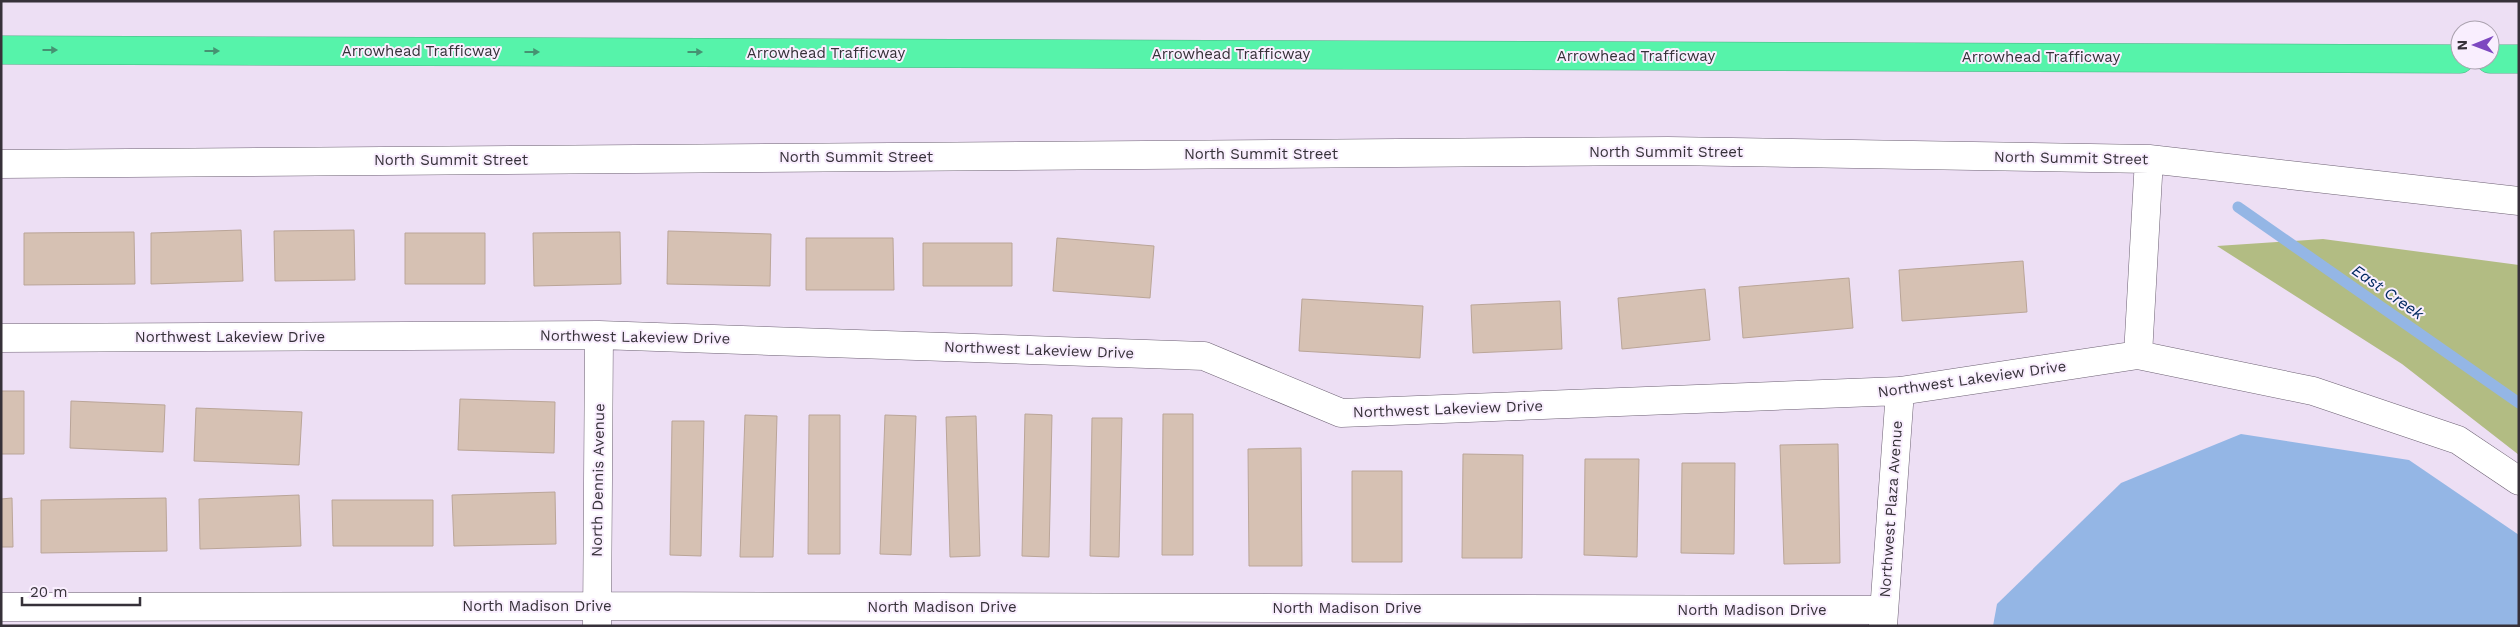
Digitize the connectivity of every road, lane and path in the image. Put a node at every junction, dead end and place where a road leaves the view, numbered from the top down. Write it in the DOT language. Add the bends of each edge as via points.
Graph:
graph roads {
  1 [pos="1,50"];
  2 [pos="2450,59"];
  3 [pos="2500,59"];
  4 [pos="2519,59"];
  5 [pos="2149,159"];
  6 [pos="1,164"];
  7 [pos="2519,200"];
  8 [pos="599,335"];
  9 [pos="1,338"];
  10 [pos="2138,355"];
  11 [pos="1900,391"];
  12 [pos="2519,481"];
  13 [pos="1,607"];
  14 [pos="597,616"];
  15 [pos="1883,618"];
  1 -- 2 [label="highway, Arrowhead Trafficway, one-way"];
  3 -- 4 [label="highway"];
  5 -- 6 [label="street, North Summit Street" via="1668,151"];
  5 -- 7 [label="street, North Summit Street"];
  5 -- 10 [label="street"];
  8 -- 9 [label="street, Northwest Lakeview Drive"];
  8 -- 11 [label="street, Northwest Lakeview Drive" via="1204,356 1341,413"];
  8 -- 14 [label="street, North Dennis Avenue"];
  10 -- 11 [label="street, Northwest Lakeview Drive"];
  10 -- 12 [label="street, Northwest Lakeview Drive" via="2313,391 2458,440"];
  11 -- 15 [label="street, Northwest Plaza Avenue"];
  13 -- 14 [label="street, North Madison Drive"];
  14 -- 15 [label="street, North Madison Drive"];
}
